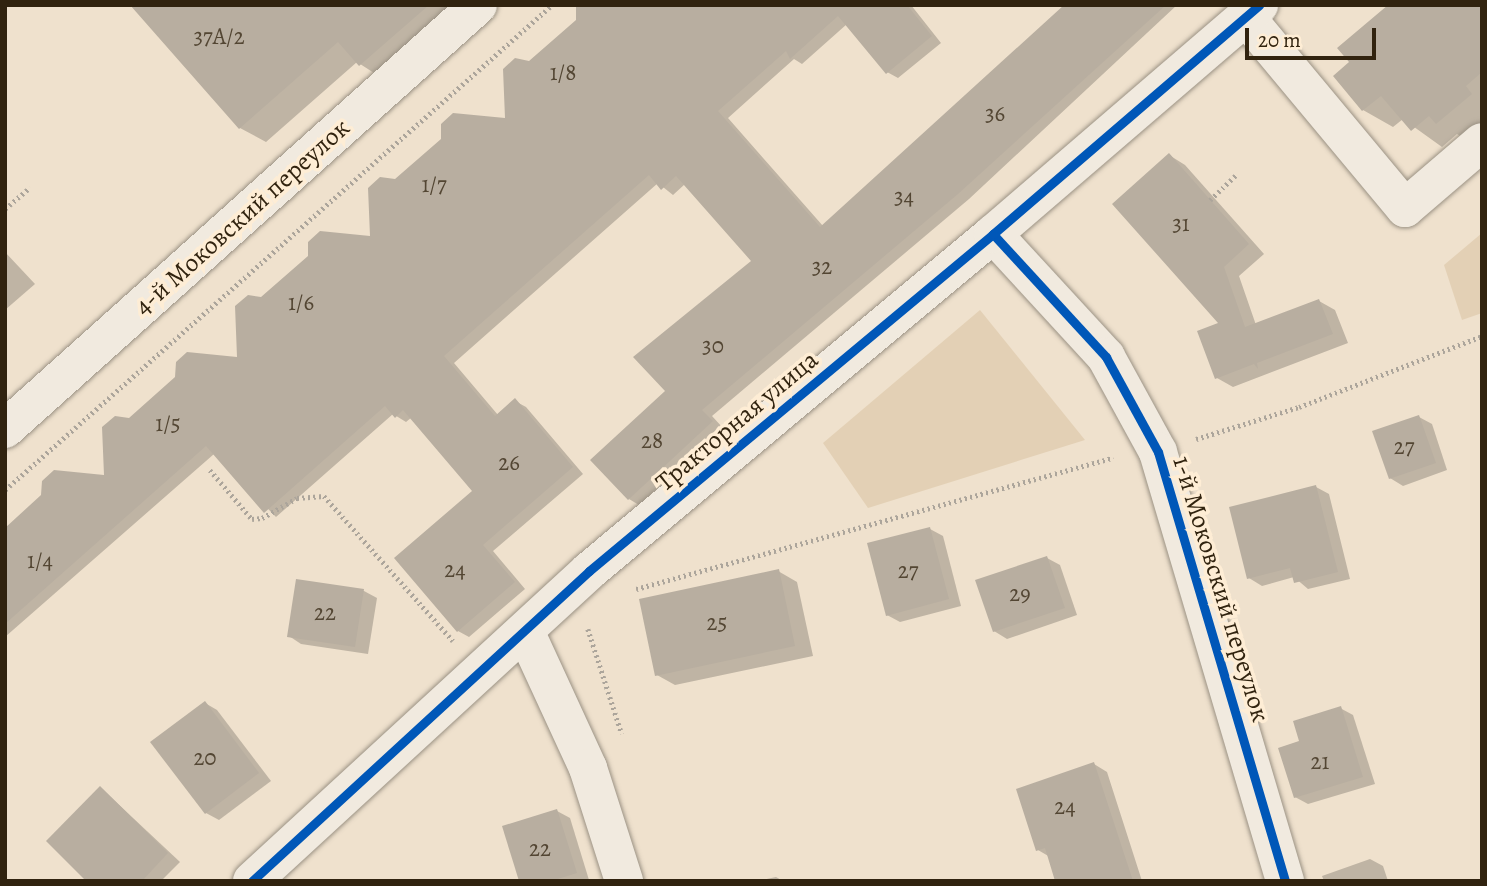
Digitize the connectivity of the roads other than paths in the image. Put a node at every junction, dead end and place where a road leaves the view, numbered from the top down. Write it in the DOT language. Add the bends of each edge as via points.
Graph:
graph roads {
  1 [pos="478,5"];
  2 [pos="1252,11"];
  3 [pos="1482,142"];
  4 [pos="993,234"];
  5 [pos="5,429"];
  6 [pos="525,631"];
  7 [pos="252,881"];
  8 [pos="624,881"];
  9 [pos="1285,881"];
  1 -- 5 [label="street, 4-й Моковский переулок"];
  2 -- 3 [label="street" via="1405,208"];
  2 -- 4 [label="street, Тракторная улица"];
  4 -- 6 [label="street, Тракторная улица" via="589,571"];
  4 -- 9 [label="street, 1-й Моковский переулок" via="1106,357 1158,452"];
  6 -- 7 [label="street, Тракторная улица"];
  6 -- 8 [label="street" via="588,768"];
}
